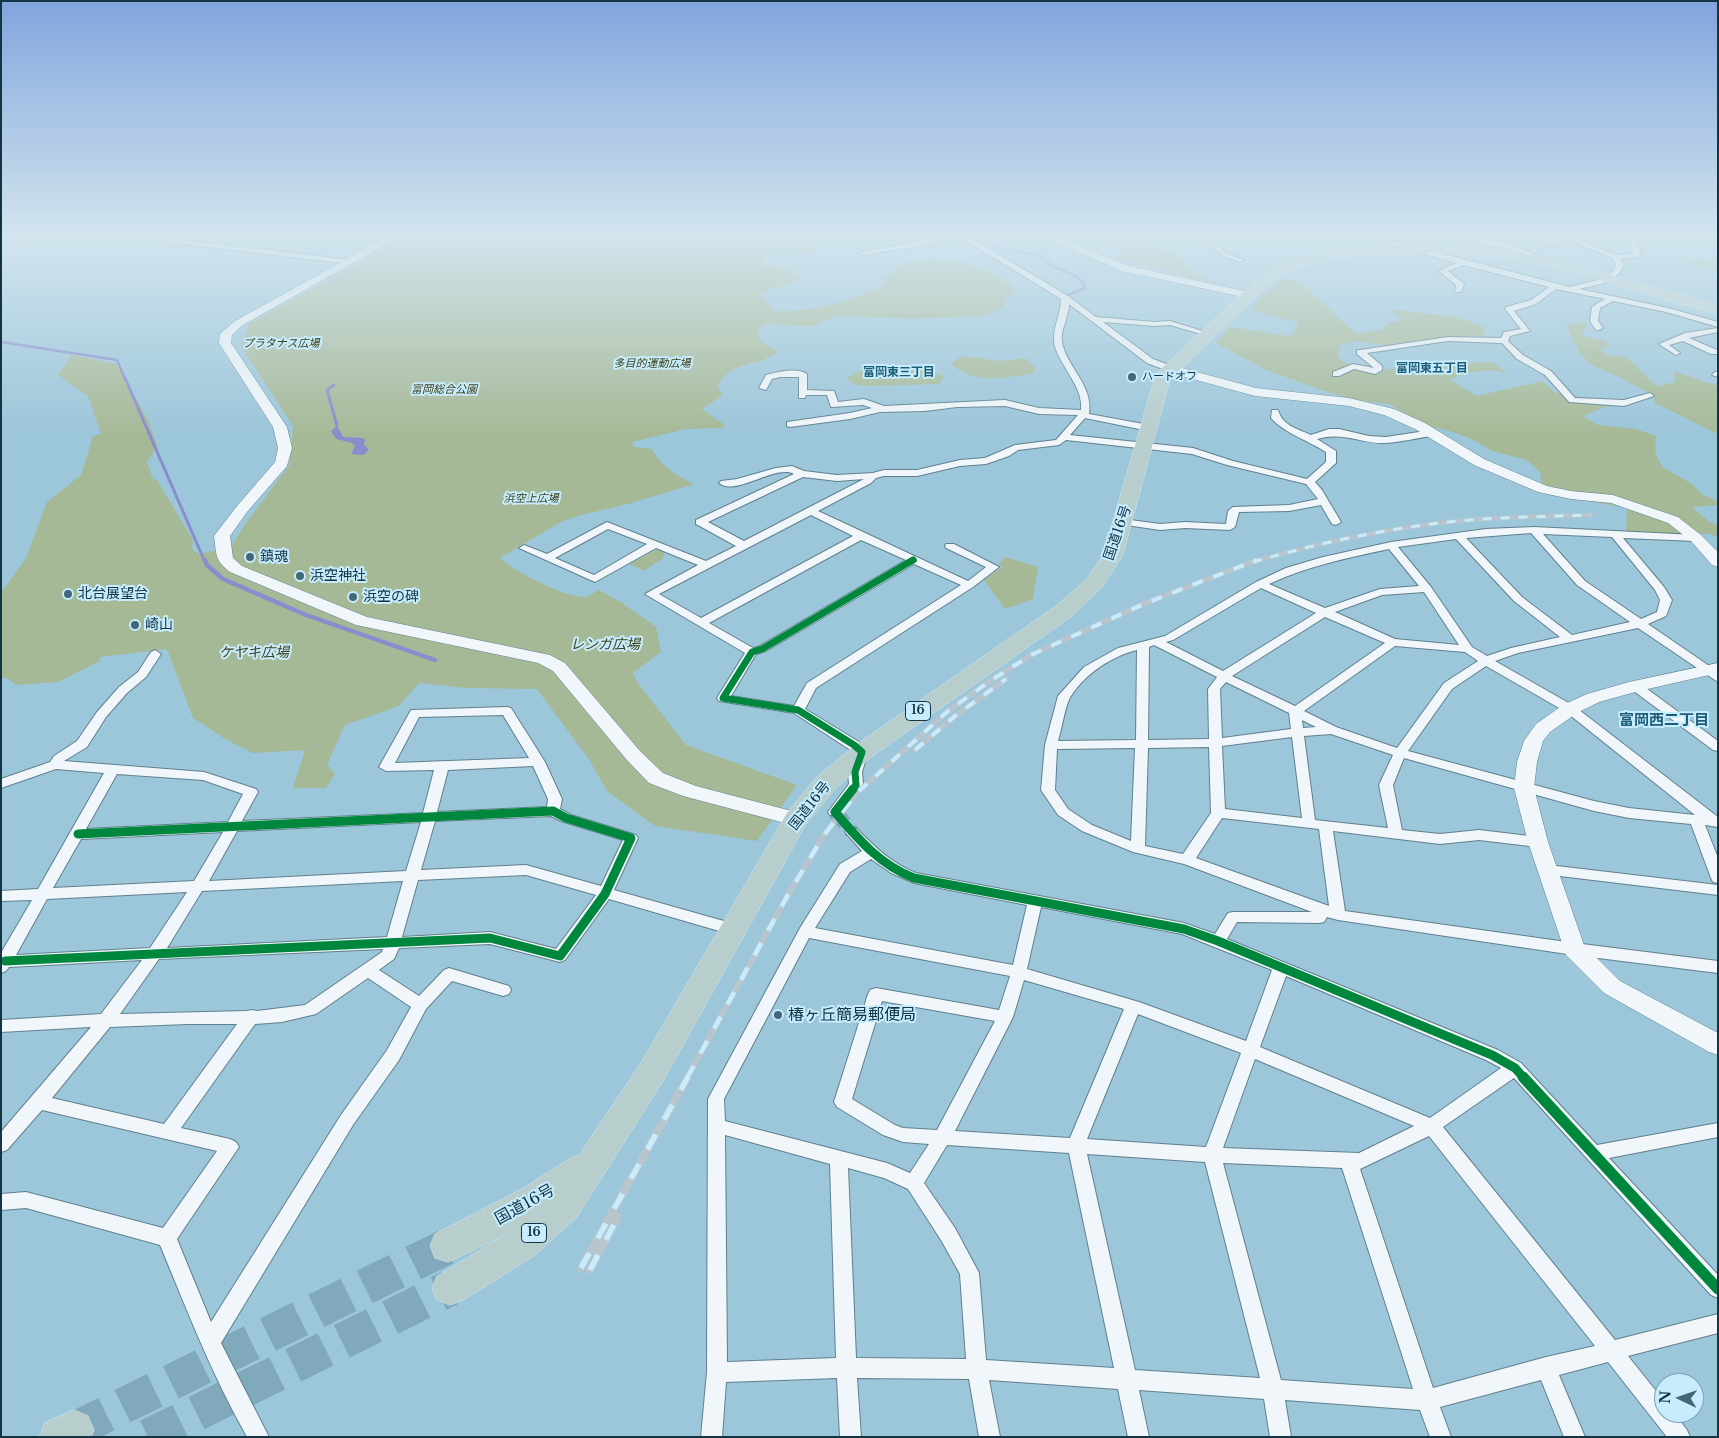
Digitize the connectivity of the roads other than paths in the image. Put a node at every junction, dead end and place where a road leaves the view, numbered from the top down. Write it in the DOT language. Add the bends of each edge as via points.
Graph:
graph roads {
  1 [pos="281,300"];
  2 [pos="1065,300"];
  3 [pos="1068,300"];
  4 [pos="1243,300"];
  5 [pos="1535,300"];
  6 [pos="1608,300"];
  7 [pos="1622,300"];
  8 [pos="1684,300"];
  9 [pos="1718,310"];
  10 [pos="1092,319"];
  11 [pos="1718,325"];
  12 [pos="1598,328"];
  13 [pos="1718,330"];
  14 [pos="1208,334"];
  15 [pos="1683,338"];
  16 [pos="1504,341"];
  17 [pos="1714,352"];
  18 [pos="1676,353"];
  19 [pos="1171,369"];
  20 [pos="1336,374"];
  21 [pos="763,388"];
  22 [pos="1650,396"];
  23 [pos="882,409"];
  24 [pos="1275,412"];
  25 [pos="1084,414"];
  26 [pos="790,424"];
  27 [pos="1432,433"];
  28 [pos="1064,437"];
  29 [pos="1310,438"];
  30 [pos="1145,440"];
  31 [pos="802,474"];
  32 [pos="872,476"];
  33 [pos="1309,482"];
  34 [pos="724,483"];
  35 [pos="1324,501"];
  36 [pos="811,511"];
  37 [pos="1123,522"];
  38 [pos="1336,522"];
  39 [pos="1534,530"];
  40 [pos="1615,534"];
  41 [pos="1458,535"];
  42 [pos="860,536"];
  43 [pos="1696,538"];
  44 [pos="655,544"];
  45 [pos="744,545"];
  46 [pos="1391,545"];
  47 [pos="950,546"];
  48 [pos="524,548"];
  49 [pos="547,558"];
  50 [pos="914,560"];
  51 [pos="1718,562"];
  52 [pos="706,565"];
  53 [pos="1260,584"];
  54 [pos="969,585"];
  55 [pos="1427,589"];
  56 [pos="1324,612"];
  57 [pos="700,623"];
  58 [pos="1638,624"];
  59 [pos="1569,638"];
  60 [pos="1393,642"];
  61 [pos="1150,643"];
  62 [pos="1468,648"];
  63 [pos="752,652"];
  64 [pos="155,654"];
  65 [pos="1486,661"];
  66 [pos="1715,672"];
  67 [pos="1225,675"];
  68 [pos="1635,686"];
  69 [pos="1570,708"];
  70 [pos="798,710"];
  71 [pos="1295,712"];
  72 [pos="1332,730"];
  73 [pos="1298,732"];
  74 [pos="1216,743"];
  75 [pos="1051,744"];
  76 [pos="1142,745"];
  77 [pos="1718,747"];
  78 [pos="862,752"];
  79 [pos="1400,753"];
  80 [pos="538,762"];
  81 [pos="55,765"];
  82 [pos="442,766"];
  83 [pos="112,771"];
  84 [pos="1,784"];
  85 [pos="1524,788"];
  86 [pos="553,811"];
  87 [pos="835,812"];
  88 [pos="1218,813"];
  89 [pos="429,817"];
  90 [pos="796,819"];
  91 [pos="1697,821"];
  92 [pos="1715,822"];
  93 [pos="1309,823"];
  94 [pos="233,826"];
  95 [pos="1325,826"];
  96 [pos="852,832"];
  97 [pos="1396,833"];
  98 [pos="78,834"];
  99 [pos="1538,842"];
  100 [pos="1138,849"];
  101 [pos="871,852"];
  102 [pos="1187,860"];
  103 [pos="1548,870"];
  104 [pos="411,877"];
  105 [pos="1718,878"];
  106 [pos="199,886"];
  107 [pos="1718,890"];
  108 [pos="42,893"];
  109 [pos="605,894"];
  110 [pos="1,896"];
  111 [pos="1035,901"];
  112 [pos="1320,910"];
  113 [pos="1338,915"];
  114 [pos="733,929"];
  115 [pos="805,932"];
  116 [pos="1218,941"];
  117 [pos="393,942"];
  118 [pos="1574,949"];
  119 [pos="154,953"];
  120 [pos="3,964"];
  121 [pos="1718,967"];
  122 [pos="1281,968"];
  123 [pos="369,971"];
  124 [pos="1019,972"];
  125 [pos="503,990"];
  126 [pos="420,1005"];
  127 [pos="1133,1006"];
  128 [pos="252,1016"];
  129 [pos="1005,1017"];
  130 [pos="107,1019"];
  131 [pos="1,1026"];
  132 [pos="1718,1045"];
  133 [pos="1250,1050"];
  134 [pos="1515,1068"];
  135 [pos="38,1102"];
  136 [pos="717,1126"];
  137 [pos="1432,1126"];
  138 [pos="1718,1130"];
  139 [pos="168,1133"];
  140 [pos="942,1138"];
  141 [pos="1,1145"];
  142 [pos="1076,1145"];
  143 [pos="1594,1153"];
  144 [pos="1212,1155"];
  145 [pos="597,1156"];
  146 [pos="838,1158"];
  147 [pos="1349,1162"];
  148 [pos="914,1183"];
  149 [pos="1,1202"];
  150 [pos="167,1238"];
  151 [pos="448,1246"];
  152 [pos="450,1288"];
  153 [pos="1718,1289"];
  154 [pos="1718,1323"];
  155 [pos="210,1342"];
  156 [pos="1611,1351"];
  157 [pos="846,1368"];
  158 [pos="1546,1368"];
  159 [pos="977,1369"];
  160 [pos="717,1372"];
  161 [pos="1128,1380"];
  162 [pos="1273,1389"];
  163 [pos="1427,1400"];
  164 [pos="259,1437"];
  165 [pos="711,1437"];
  166 [pos="851,1437"];
  167 [pos="990,1437"];
  168 [pos="1139,1437"];
  169 [pos="1281,1437"];
  170 [pos="1441,1437"];
  171 [pos="1575,1437"];
  172 [pos="1680,1437"];
  1 -- 90 [label="street" via="226,334 225,343 280,427 285,448 282,463 222,536 225,560 236,569 362,621 544,659 559,667 633,756 656,778"];
  2 -- 25 [label="street" via="1058,342 1086,404"];
  3 -- 10 [label="street"];
  4 -- 14 [label="highway, 国道16号 / 16"];
  5 -- 16 [label="street" via="1509,309 1526,331 1507,334"];
  6 -- 12 [label="street" via="1596,307 1594,321"];
  7 -- 11 [label="street"];
  8 -- 9 [label="highway, 国道16号 / 16"];
  10 -- 14 [label="street" via="1170,323"];
  10 -- 19 [label="street" via="1150,361"];
  13 -- 15 [label="street"];
  14 -- 19 [label="highway, 国道16号 / 16"];
  15 -- 17 [label="street"];
  15 -- 18 [label="street" via="1662,344"];
  16 -- 20 [label="street" via="1448,339 1360,352 1379,368 1375,371 1353,366"];
  16 -- 22 [label="street" via="1520,357 1548,373 1572,400 1624,404"];
  19 -- 27 [label="street" via="1255,392 1364,404 1408,420"];
  19 -- 30 [label="highway, 国道16号 / 16" via="1162,377"];
  21 -- 23 [label="street" via="769,377 803,374 802,394 831,393 834,405 864,402"];
  23 -- 25 [label="street" via="1005,403 1039,411"];
  23 -- 26 [label="street"];
  24 -- 29 [label="street" via="1275,418 1287,428"];
  25 -- 28 [label="street"];
  25 -- 30 [label="street"];
  27 -- 29 [label="street" via="1386,440 1329,432"];
  27 -- 43 [label="street" via="1479,462 1542,489 1627,503 1673,520"];
  28 -- 30 [label="street"];
  28 -- 32 [label="street" via="1059,442 1015,448 986,461 960,462 917,473"];
  29 -- 33 [label="street" via="1331,451 1332,457 1331,463"];
  30 -- 33 [label="street"];
  30 -- 37 [label="highway, 国道16号 / 16"];
  31 -- 32 [label="street" via="838,478"];
  31 -- 34 [label="street" via="792,469 776,470"];
  31 -- 45 [label="street" via="700,522"];
  32 -- 36 [label="street"];
  33 -- 35 [label="street"];
  35 -- 37 [label="street" via="1281,509 1238,509 1233,511 1230,527 1185,524 1160,527"];
  35 -- 38 [label="street"];
  36 -- 42 [label="street"];
  36 -- 45 [label="street"];
  37 -- 78 [label="highway, 国道16号 / 16" via="1113,555 1094,584 1070,605"];
  39 -- 40 [label="street"];
  39 -- 41 [label="street"];
  39 -- 58 [label="street" via="1581,583"];
  40 -- 43 [label="street"];
  40 -- 58 [label="street" via="1666,600 1662,614"];
  41 -- 46 [label="street"];
  41 -- 59 [label="street" via="1518,599"];
  42 -- 50 [label="street"];
  42 -- 57 [label="street"];
  43 -- 51 [label="street"];
  44 -- 49 [label="street" via="607,525"];
  44 -- 49 [label="street" via="595,579"];
  44 -- 52 [label="street"];
  45 -- 52 [label="street"];
  46 -- 53 [label="street" via="1322,560"];
  46 -- 55 [label="street"];
  47 -- 54 [label="street" via="994,567"];
  48 -- 49 [label="street"];
  50 -- 54 [label="street"];
  50 -- 63 [label="street"];
  52 -- 57 [label="street" via="651,594"];
  53 -- 56 [label="street"];
  53 -- 61 [label="street" via="1169,638"];
  54 -- 70 [label="street" via="811,686"];
  55 -- 56 [label="street" via="1380,592"];
  55 -- 62 [label="street"];
  56 -- 60 [label="street"];
  56 -- 67 [label="street"];
  57 -- 63 [label="street"];
  58 -- 59 [label="street"];
  58 -- 66 [label="street"];
  59 -- 65 [label="street" via="1515,650"];
  60 -- 62 [label="street"];
  60 -- 71 [label="street"];
  61 -- 67 [label="street"];
  61 -- 75 [label="street" via="1122,650 1088,670 1064,696"];
  61 -- 76 [label="street"];
  62 -- 65 [label="street"];
  63 -- 70 [label="street" via="723,698"];
  64 -- 81 [label="street" via="142,674 100,715 82,744 58,759"];
  65 -- 69 [label="street"];
  65 -- 79 [label="street" via="1448,686"];
  66 -- 68 [label="street"];
  67 -- 71 [label="street"];
  67 -- 74 [label="street" via="1214,689"];
  68 -- 69 [label="street"];
  68 -- 77 [label="street"];
  69 -- 85 [label="street" via="1544,728 1534,741"];
  69 -- 92 [label="street"];
  70 -- 78 [label="street"];
  71 -- 72 [label="street"];
  71 -- 73 [label="street"];
  72 -- 73 [label="street"];
  72 -- 79 [label="street"];
  73 -- 74 [label="street"];
  73 -- 93 [label="street"];
  74 -- 76 [label="street"];
  74 -- 88 [label="street"];
  75 -- 76 [label="street"];
  75 -- 100 [label="street" via="1048,790 1063,812 1087,828"];
  76 -- 100 [label="street"];
  78 -- 87 [label="street" via="855,772 856,785"];
  78 -- 90 [label="highway, 国道16号 / 16" via="826,783"];
  79 -- 85 [label="street"];
  79 -- 97 [label="street" via="1386,785"];
  80 -- 82 [label="street"];
  80 -- 82 [label="street" via="506,711 415,713 386,766"];
  80 -- 86 [label="street" via="555,799"];
  81 -- 83 [label="street"];
  81 -- 84 [label="street"];
  82 -- 89 [label="street"];
  83 -- 94 [label="street" via="204,776 250,792"];
  83 -- 98 [label="street"];
  85 -- 91 [label="street" via="1629,813"];
  85 -- 99 [label="street"];
  86 -- 89 [label="street"];
  86 -- 109 [label="street" via="631,838"];
  88 -- 93 [label="street"];
  88 -- 102 [label="street"];
  89 -- 94 [label="street"];
  89 -- 104 [label="street"];
  90 -- 114 [label="highway, 国道16号 / 16"];
  91 -- 92 [label="street"];
  91 -- 105 [label="street"];
  93 -- 95 [label="street"];
  94 -- 98 [label="street"];
  94 -- 106 [label="street"];
  95 -- 97 [label="street"];
  95 -- 113 [label="street"];
  96 -- 101 [label="street"];
  97 -- 99 [label="street" via="1440,839 1479,835"];
  98 -- 108 [label="street"];
  99 -- 103 [label="street"];
  100 -- 102 [label="street"];
  101 -- 111 [label="street" via="883,864 914,878"];
  101 -- 115 [label="street" via="845,868"];
  102 -- 112 [label="street"];
  103 -- 107 [label="street"];
  103 -- 118 [label="street"];
  104 -- 106 [label="street"];
  104 -- 109 [label="street" via="526,870"];
  104 -- 117 [label="street"];
  106 -- 108 [label="street"];
  106 -- 119 [label="street"];
  108 -- 110 [label="street"];
  108 -- 120 [label="street"];
  109 -- 114 [label="street"];
  109 -- 117 [label="street" via="560,956 490,938"];
  111 -- 116 [label="street" via="1184,929"];
  111 -- 124 [label="street"];
  112 -- 113 [label="street"];
  112 -- 116 [label="street" via="1320,918 1233,916"];
  113 -- 118 [label="street"];
  114 -- 145 [label="highway, 国道16号 / 16" via="652,1072"];
  115 -- 124 [label="street"];
  115 -- 136 [label="street" via="716,1099"];
  116 -- 122 [label="street"];
  117 -- 119 [label="street"];
  117 -- 123 [label="street" via="389,956"];
  118 -- 121 [label="street"];
  118 -- 132 [label="street" via="1612,987"];
  119 -- 120 [label="street"];
  119 -- 130 [label="street"];
  122 -- 133 [label="street"];
  122 -- 134 [label="street" via="1492,1055"];
  123 -- 126 [label="street"];
  123 -- 128 [label="street" via="310,1010 299,1014"];
  124 -- 127 [label="street"];
  124 -- 129 [label="street"];
  125 -- 126 [label="street" via="450,974"];
  126 -- 155 [label="street" via="393,1055 347,1120"];
  127 -- 133 [label="street"];
  127 -- 142 [label="street"];
  128 -- 130 [label="street"];
  128 -- 139 [label="street"];
  129 -- 140 [label="street"];
  129 -- 140 [label="street" via="876,994 843,1102 889,1130 903,1135"];
  130 -- 131 [label="street"];
  130 -- 135 [label="street"];
  133 -- 137 [label="street"];
  133 -- 144 [label="street"];
  134 -- 137 [label="street"];
  134 -- 143 [label="street"];
  135 -- 139 [label="street"];
  135 -- 141 [label="street"];
  136 -- 146 [label="street"];
  136 -- 160 [label="street"];
  137 -- 147 [label="street" via="1361,1161"];
  137 -- 156 [label="street"];
  138 -- 143 [label="street"];
  139 -- 150 [label="street" via="230,1147"];
  140 -- 142 [label="street"];
  140 -- 148 [label="street"];
  142 -- 144 [label="street"];
  142 -- 161 [label="street"];
  143 -- 153 [label="street"];
  144 -- 147 [label="street"];
  144 -- 162 [label="street"];
  145 -- 151 [label="highway, 国道16号 / 16" via="563,1184"];
  145 -- 152 [label="highway, 国道16号 / 16" via="564,1207 521,1244"];
  146 -- 148 [label="street" via="887,1171"];
  146 -- 157 [label="street"];
  147 -- 163 [label="street"];
  148 -- 159 [label="street" via="969,1273"];
  149 -- 150 [label="street" via="26,1200"];
  150 -- 155 [label="street"];
  154 -- 156 [label="street"];
  155 -- 164 [label="street"];
  156 -- 158 [label="street"];
  156 -- 172 [label="street"];
  157 -- 159 [label="street"];
  157 -- 160 [label="street"];
  157 -- 166 [label="street"];
  158 -- 163 [label="street"];
  158 -- 171 [label="street"];
  159 -- 161 [label="street"];
  159 -- 167 [label="street"];
  160 -- 165 [label="street"];
  161 -- 162 [label="street"];
  161 -- 168 [label="street"];
  162 -- 163 [label="street"];
  162 -- 169 [label="street"];
  163 -- 170 [label="street"];
}
